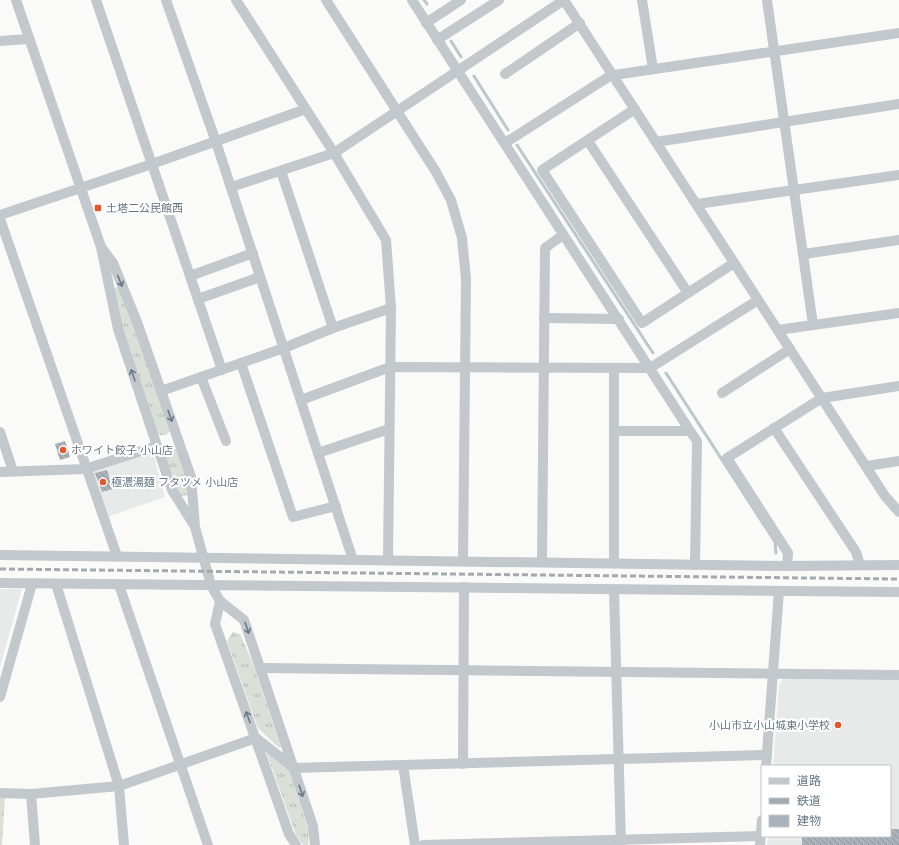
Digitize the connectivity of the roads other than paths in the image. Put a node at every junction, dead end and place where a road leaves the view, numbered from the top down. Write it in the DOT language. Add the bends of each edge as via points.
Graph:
graph roads {
  1 [pos="16,0"];
  2 [pos="96,0"];
  3 [pos="166,0"];
  4 [pos="236,0"];
  5 [pos="326,0"];
  6 [pos="412,0"];
  7 [pos="461,0"];
  8 [pos="498,0"];
  9 [pos="564,0"];
  10 [pos="642,0"];
  11 [pos="767,0"];
  12 [pos="426,23"];
  13 [pos="580,23"];
  14 [pos="899,33"];
  15 [pos="28,39"];
  16 [pos="437,40"];
  17 [pos="0,41"];
  18 [pos="774,52"];
  19 [pos="653,69"];
  20 [pos="458,71"];
  21 [pos="505,74"];
  22 [pos="613,74"];
  23 [pos="899,104"];
  24 [pos="306,109"];
  25 [pos="635,109"];
  26 [pos="397,111"];
  27 [pos="783,122"];
  28 [pos="588,141"];
  29 [pos="216,142"];
  30 [pos="656,142"];
  31 [pos="505,143"];
  32 [pos="334,153"];
  33 [pos="152,164"];
  34 [pos="281,170"];
  35 [pos="899,175"];
  36 [pos="231,187"];
  37 [pos="80,188"];
  38 [pos="794,190"];
  39 [pos="696,204"];
  40 [pos="0,215"];
  41 [pos="0,219"];
  42 [pos="563,235"];
  43 [pos="899,240"];
  44 [pos="101,247"];
  45 [pos="253,253"];
  46 [pos="804,254"];
  47 [pos="734,263"];
  48 [pos="190,276"];
  49 [pos="260,277"];
  50 [pos="688,293"];
  51 [pos="198,299"];
  52 [pos="758,300"];
  53 [pos="391,308"];
  54 [pos="899,313"];
  55 [pos="544,318"];
  56 [pos="619,320"];
  57 [pos="813,325"];
  58 [pos="333,328"];
  59 [pos="778,330"];
  60 [pos="284,348"];
  61 [pos="790,349"];
  62 [pos="241,364"];
  63 [pos="390,367"];
  64 [pos="465,368"];
  65 [pos="543,368"];
  66 [pos="614,368"];
  67 [pos="650,368"];
  68 [pos="222,370"];
  69 [pos="201,377"];
  70 [pos="899,386"];
  71 [pos="161,391"];
  72 [pos="722,393"];
  73 [pos="822,398"];
  74 [pos="301,400"];
  75 [pos="774,428"];
  76 [pos="389,429"];
  77 [pos="615,431"];
  78 [pos="690,431"];
  79 [pos="0,432"];
  80 [pos="226,441"];
  81 [pos="157,446"];
  82 [pos="318,453"];
  83 [pos="899,461"];
  84 [pos="867,466"];
  85 [pos="85,469"];
  86 [pos="13,471"];
  87 [pos="0,472"];
  88 [pos="336,506"];
  89 [pos="899,512"];
  90 [pos="195,527"];
  91 [pos="0,554"];
  92 [pos="117,556"];
  93 [pos="202,557"];
  94 [pos="353,560"];
  95 [pos="388,560"];
  96 [pos="464,561"];
  97 [pos="542,562"];
  98 [pos="614,563"];
  99 [pos="696,565"];
  100 [pos="860,565"];
  101 [pos="899,565"];
  102 [pos="787,566"];
  103 [pos="0,583"];
  104 [pos="32,584"];
  105 [pos="56,584"];
  106 [pos="119,584"];
  107 [pos="212,585"];
  108 [pos="464,587"];
  109 [pos="614,590"];
  110 [pos="779,591"];
  111 [pos="899,592"];
  112 [pos="220,601"];
  113 [pos="260,668"];
  114 [pos="463,670"];
  115 [pos="615,672"];
  116 [pos="773,673"];
  117 [pos="899,675"];
  118 [pos="0,697"];
  119 [pos="256,738"];
  120 [pos="767,755"];
  121 [pos="618,759"];
  122 [pos="463,764"];
  123 [pos="180,765"];
  124 [pos="402,765"];
  125 [pos="766,765"];
  126 [pos="294,768"];
  127 [pos="119,786"];
  128 [pos="0,793"];
  129 [pos="31,794"];
  130 [pos="761,830"];
  131 [pos="760,841"];
  132 [pos="621,843"];
  133 [pos="36,845"];
  134 [pos="124,845"];
  135 [pos="208,845"];
  136 [pos="296,845"];
  137 [pos="315,845"];
  138 [pos="415,845"];
  139 [pos="423,845"];
  1 -- 15 [label="street"];
  2 -- 33 [label="street"];
  3 -- 29 [label="street"];
  4 -- 24 [label="street"];
  5 -- 26 [label="street"];
  6 -- 12 [label="street"];
  7 -- 12 [label="street"];
  8 -- 16 [label="street"];
  9 -- 13 [label="street"];
  9 -- 20 [label="street"];
  10 -- 19 [label="street"];
  11 -- 18 [label="street"];
  12 -- 16 [label="street"];
  13 -- 21 [label="street"];
  13 -- 22 [label="street"];
  14 -- 18 [label="street"];
  15 -- 17 [label="street"];
  15 -- 37 [label="street"];
  16 -- 20 [label="street"];
  18 -- 19 [label="street"];
  18 -- 27 [label="street"];
  19 -- 22 [label="street"];
  20 -- 26 [label="street"];
  20 -- 31 [label="street"];
  22 -- 25 [label="street"];
  22 -- 31 [label="street"];
  23 -- 27 [label="street"];
  24 -- 29 [label="street"];
  24 -- 32 [label="street"];
  25 -- 28 [label="street"];
  25 -- 30 [label="street"];
  26 -- 32 [label="street"];
  26 -- 64 [label="street" via="451,200 462,238 466,279"];
  27 -- 30 [label="street"];
  27 -- 38 [label="street"];
  28 -- 50 [label="street"];
  28 -- 50 [label="street" via="542,170 642,323"];
  29 -- 33 [label="street"];
  29 -- 36 [label="street"];
  30 -- 39 [label="street"];
  31 -- 42 [label="street"];
  32 -- 34 [label="street"];
  32 -- 53 [label="street" via="386,240"];
  33 -- 37 [label="street"];
  33 -- 48 [label="street"];
  34 -- 36 [label="street"];
  34 -- 58 [label="street"];
  35 -- 38 [label="street"];
  36 -- 45 [label="street"];
  37 -- 40 [label="street"];
  37 -- 44 [label="street"];
  38 -- 39 [label="street"];
  38 -- 46 [label="street"];
  39 -- 47 [label="street"];
  41 -- 85 [label="street"];
  42 -- 55 [label="street" via="544,248"];
  42 -- 56 [label="street"];
  43 -- 46 [label="street"];
  44 -- 71 [label="street, one-way" via="113,262"];
  81 -- 44 [label="street, one-way" via="118,329"];
  45 -- 48 [label="street"];
  45 -- 49 [label="street"];
  46 -- 57 [label="street"];
  47 -- 50 [label="street"];
  47 -- 52 [label="street"];
  48 -- 51 [label="street"];
  49 -- 51 [label="street"];
  49 -- 60 [label="street"];
  51 -- 68 [label="street"];
  52 -- 59 [label="street"];
  52 -- 67 [label="street"];
  53 -- 58 [label="street"];
  53 -- 63 [label="street"];
  54 -- 57 [label="street"];
  55 -- 56 [label="street"];
  55 -- 65 [label="street"];
  56 -- 67 [label="street"];
  57 -- 59 [label="street"];
  58 -- 60 [label="street"];
  59 -- 61 [label="street"];
  60 -- 62 [label="street"];
  60 -- 74 [label="street"];
  61 -- 72 [label="street"];
  61 -- 73 [label="street"];
  62 -- 68 [label="street"];
  62 -- 88 [label="street" via="293,517"];
  63 -- 64 [label="street"];
  63 -- 74 [label="street"];
  63 -- 76 [label="street"];
  64 -- 65 [label="street"];
  64 -- 96 [label="street"];
  65 -- 66 [label="street"];
  65 -- 97 [label="street"];
  66 -- 67 [label="street"];
  66 -- 77 [label="street"];
  67 -- 78 [label="street"];
  68 -- 69 [label="street"];
  69 -- 71 [label="street"];
  69 -- 80 [label="street"];
  70 -- 73 [label="street"];
  71 -- 90 [label="street, one-way" via="191,477"];
  73 -- 75 [label="street"];
  73 -- 84 [label="street"];
  74 -- 82 [label="street"];
  75 -- 100 [label="street" via="856,552"];
  75 -- 102 [label="street" via="727,458 788,553"];
  76 -- 82 [label="street"];
  76 -- 95 [label="street"];
  77 -- 78 [label="street"];
  77 -- 98 [label="street"];
  78 -- 99 [label="street" via="697,442"];
  79 -- 86 [label="street"];
  81 -- 85 [label="street"];
  81 -- 90 [label="street" via="172,490"];
  82 -- 88 [label="street"];
  83 -- 84 [label="street"];
  84 -- 89 [label="street" via="885,496"];
  85 -- 86 [label="street"];
  85 -- 92 [label="street"];
  86 -- 87 [label="street"];
  88 -- 94 [label="street"];
  90 -- 93 [label="street"];
  91 -- 92 [label="street"];
  92 -- 93 [label="street"];
  93 -- 94 [label="street"];
  93 -- 107 [label="street"];
  94 -- 95 [label="street"];
  95 -- 96 [label="street"];
  96 -- 97 [label="street"];
  97 -- 98 [label="street"];
  98 -- 99 [label="street"];
  99 -- 102 [label="street"];
  100 -- 101 [label="street"];
  100 -- 102 [label="street"];
  103 -- 104 [label="street"];
  104 -- 105 [label="street"];
  104 -- 118 [label="street"];
  105 -- 106 [label="street"];
  105 -- 127 [label="street"];
  106 -- 107 [label="street"];
  106 -- 123 [label="street"];
  107 -- 108 [label="street"];
  107 -- 112 [label="street"];
  108 -- 109 [label="street"];
  108 -- 114 [label="street"];
  109 -- 110 [label="street"];
  109 -- 115 [label="street"];
  110 -- 111 [label="street"];
  110 -- 116 [label="street"];
  112 -- 113 [label="street, one-way" via="244,620"];
  119 -- 112 [label="street, one-way" via="215,624"];
  113 -- 114 [label="street"];
  113 -- 126 [label="street"];
  114 -- 115 [label="street"];
  114 -- 122 [label="street"];
  115 -- 116 [label="street"];
  115 -- 121 [label="street"];
  116 -- 117 [label="street"];
  116 -- 120 [label="street"];
  119 -- 123 [label="street"];
  119 -- 126 [label="street"];
  119 -- 136 [label="street" via="289,834"];
  120 -- 121 [label="street"];
  120 -- 125 [label="street"];
  121 -- 122 [label="street"];
  121 -- 132 [label="street"];
  122 -- 124 [label="street"];
  123 -- 127 [label="street"];
  123 -- 135 [label="street"];
  124 -- 126 [label="street"];
  124 -- 138 [label="street"];
  126 -- 137 [label="street, one-way" via="312,826"];
  127 -- 129 [label="street"];
  127 -- 134 [label="street"];
  128 -- 129 [label="street"];
  129 -- 133 [label="street"];
  130 -- 131 [label="street"];
  131 -- 132 [label="street"];
  132 -- 139 [label="street"];
}
